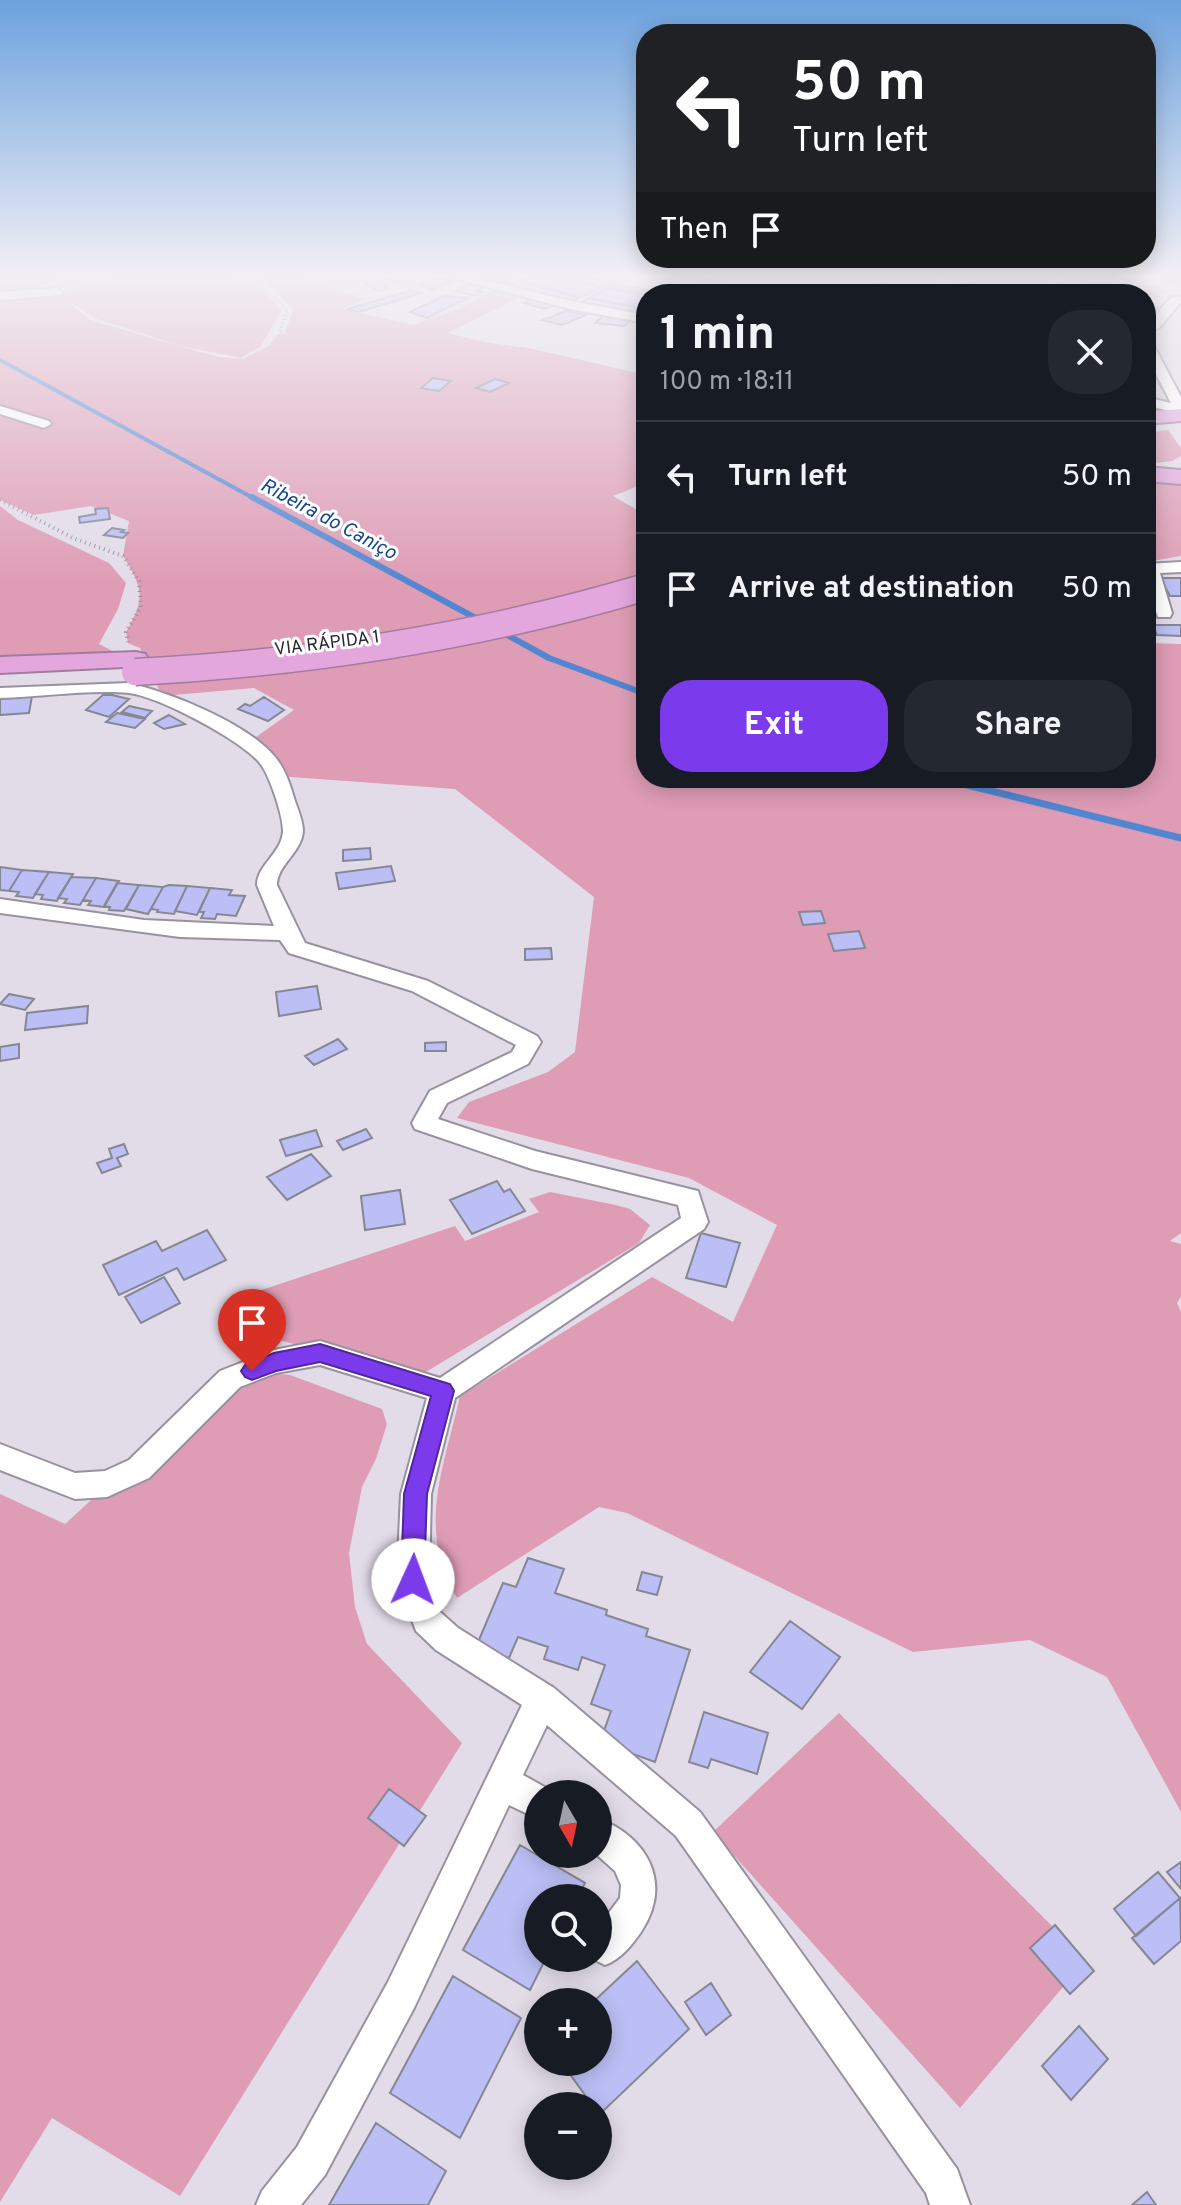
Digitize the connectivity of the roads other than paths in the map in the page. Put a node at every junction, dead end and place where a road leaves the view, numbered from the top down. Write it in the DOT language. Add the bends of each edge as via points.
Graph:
graph roads {
  1 [pos="1164,379"];
  2 [pos="1156,404"];
  3 [pos="0,410"];
  4 [pos="1181,412"];
  5 [pos="1156,416"];
  6 [pos="1181,423"];
  7 [pos="44,424"];
  8 [pos="1156,425"];
  9 [pos="1156,475"];
  10 [pos="1181,477"];
  11 [pos="1181,567"];
  12 [pos="1156,569"];
  13 [pos="636,578"];
  14 [pos="636,590"];
  15 [pos="1156,590"];
  16 [pos="1164,613"];
  17 [pos="137,660"];
  18 [pos="0,665"];
  19 [pos="0,677"];
  20 [pos="0,693"];
  21 [pos="0,906"];
  22 [pos="288,933"];
  23 [pos="443,1391"];
  24 [pos="0,1457"];
  25 [pos="542,1699"];
  26 [pos="503,1783"];
  27 [pos="524,1794"];
  28 [pos="612,1842"];
  29 [pos="612,1938"];
  30 [pos="276,2205"];
  31 [pos="950,2205"];
  1 -- 4 [label="street"];
  2 -- 4 [label="street"];
  3 -- 7 [label="street"];
  4 -- 5 [label="highway"];
  6 -- 8 [label="highway"];
  9 -- 10 [label="highway"];
  11 -- 12 [label="street"];
  13 -- 17 [label="highway, VIA RÁPIDA 1" via="540,606 374,639"];
  14 -- 17 [label="highway, VIA RÁPIDA 1, bridge" via="547,617 315,659"];
  15 -- 16 [label="street"];
  17 -- 18 [label="highway, VIA RÁPIDA 1"];
  17 -- 19 [label="highway, VIA RÁPIDA 1"];
  20 -- 22 [label="street" via="129,688 162,696 249,742 278,776 293,829 290,845 267,878"];
  21 -- 22 [label="street" via="129,926"];
  22 -- 23 [label="street" via="297,948 420,986 529,1042 520,1058 438,1097 424,1123 532,1160 689,1198 695,1222"];
  23 -- 24 [label="street" via="320,1353 274,1362 230,1379 139,1469 107,1484 75,1486"];
  23 -- 25 [label="street" via="416,1494 413,1580 427,1620 447,1639"];
  25 -- 26 [label="street"];
  25 -- 31 [label="street" via="688,1824 943,2183"];
  26 -- 27 [label="street"];
  26 -- 30 [label="street" via="393,2009 311,2161"];
  28 -- 29 [label="street" via="631,1865 639,1892"];
}
